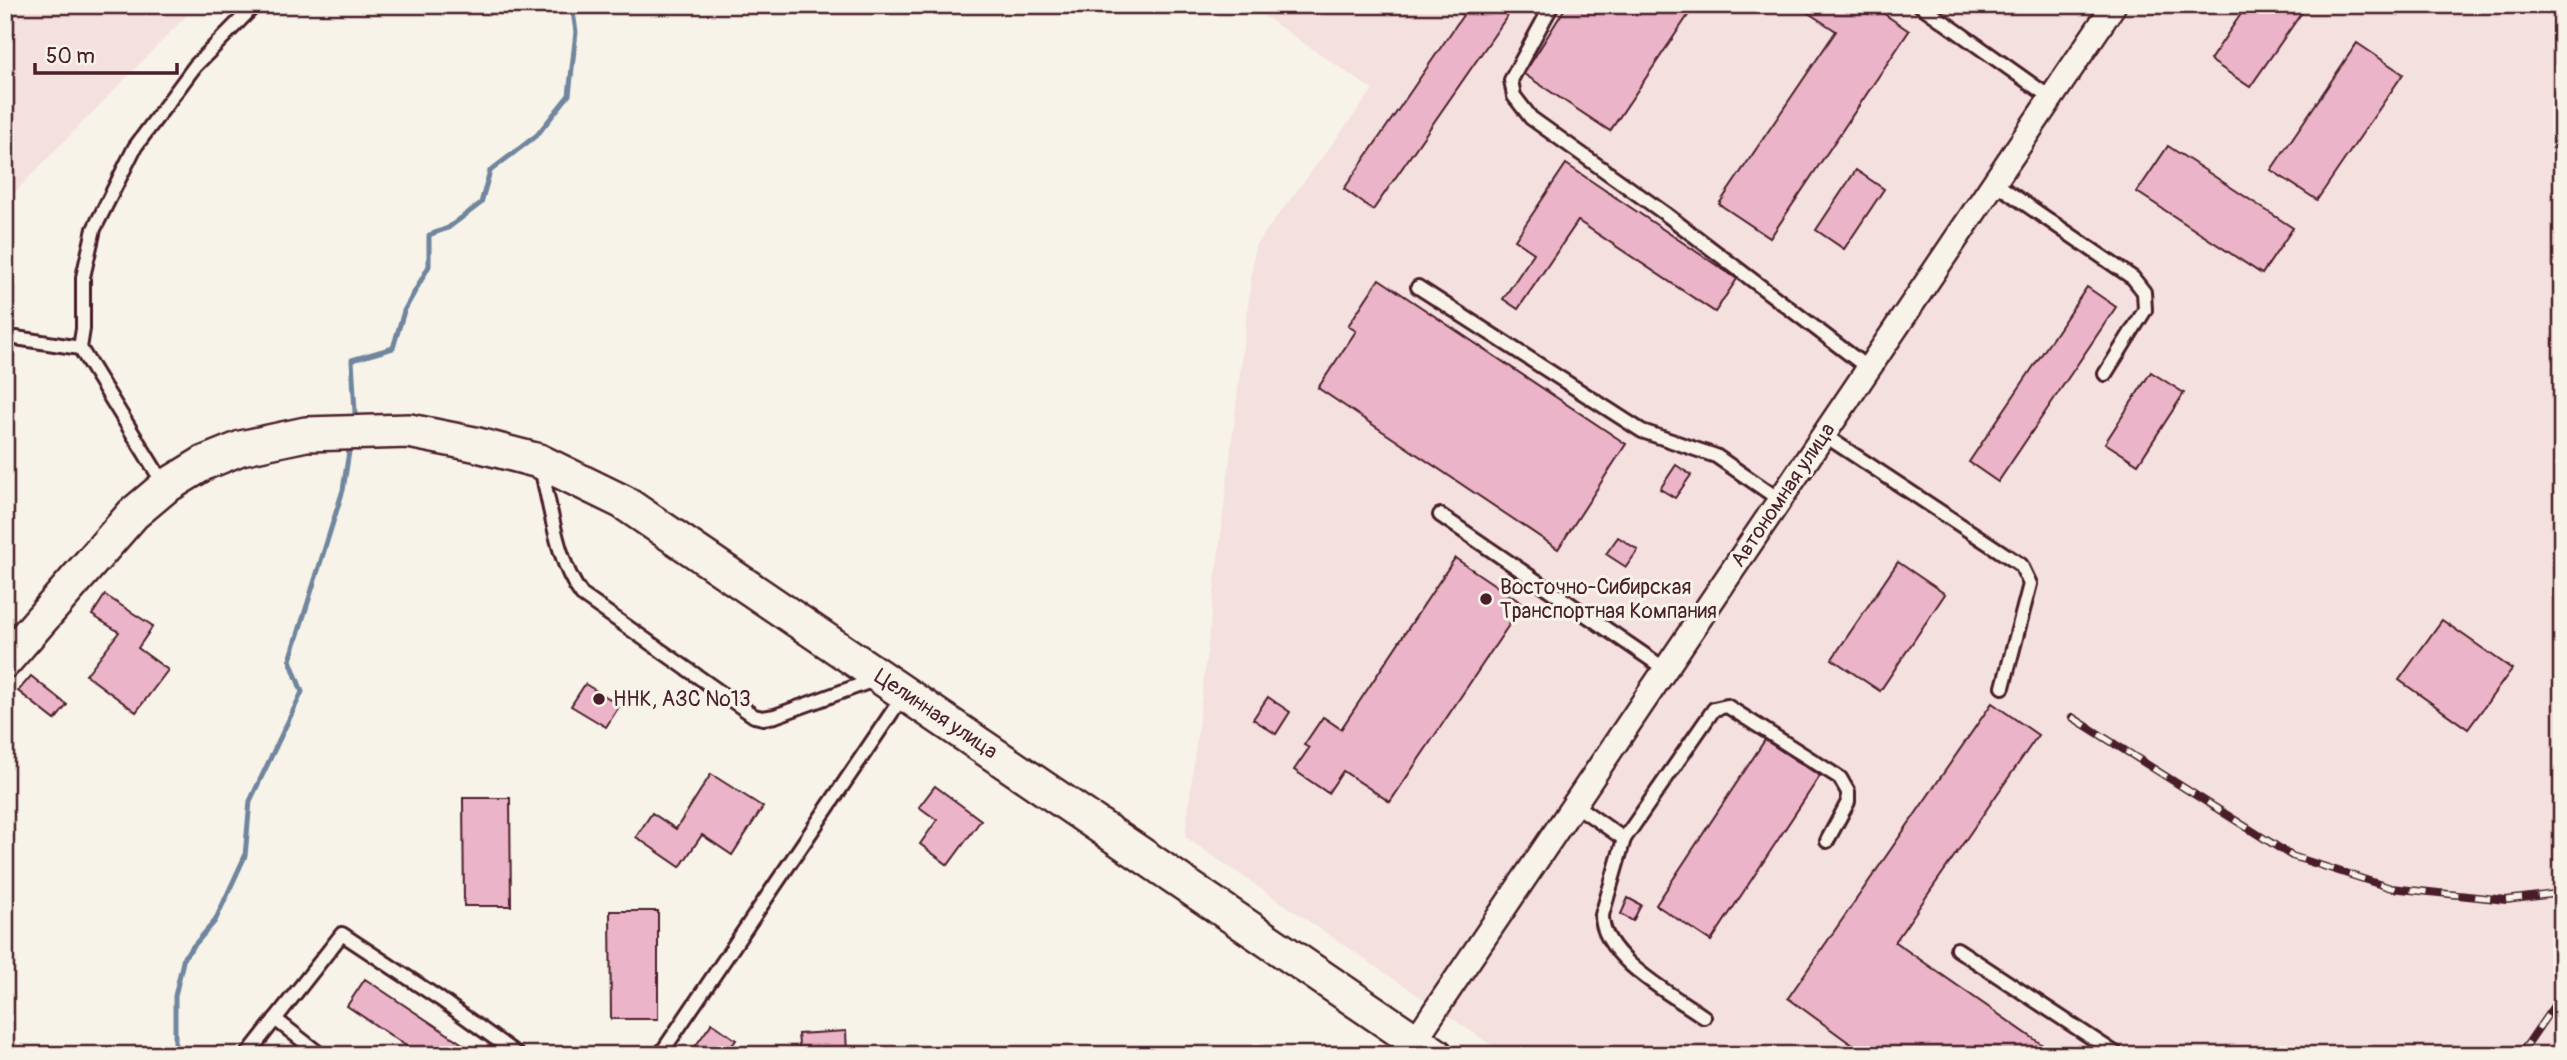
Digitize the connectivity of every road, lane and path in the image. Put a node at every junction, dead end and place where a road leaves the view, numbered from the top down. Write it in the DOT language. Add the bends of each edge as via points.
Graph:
graph roads {
  1 [pos="255,5"];
  2 [pos="1552,5"];
  3 [pos="1920,5"];
  4 [pos="2115,5"];
  5 [pos="2052,98"];
  6 [pos="1995,183"];
  7 [pos="1418,287"];
  8 [pos="5,338"];
  9 [pos="80,348"];
  10 [pos="1869,369"];
  11 [pos="2105,374"];
  12 [pos="1824,435"];
  13 [pos="539,461"];
  14 [pos="165,486"];
  15 [pos="1780,500"];
  16 [pos="1440,515"];
  17 [pos="5,661"];
  18 [pos="1665,669"];
  19 [pos="894,685"];
  20 [pos="2003,687"];
  21 [pos="1574,804"];
  22 [pos="1624,839"];
  23 [pos="1827,841"];
  24 [pos="1957,949"];
  25 [pos="1704,1017"];
  26 [pos="275,1019"];
  27 [pos="1419,1050"];
  28 [pos="247,1055"];
  29 [pos="321,1055"];
  30 [pos="518,1055"];
  31 [pos="660,1055"];
  32 [pos="2118,1055"];
  1 -- 9 [label="lane" via="195,66 135,147 94,229 83,277"];
  2 -- 10 [label="lane" via="1511,80 1514,96 1531,118 1668,215"];
  3 -- 5 [label="lane"];
  4 -- 5 [label="street, Автономная улица"];
  5 -- 6 [label="street, Автономная улица"];
  6 -- 10 [label="street, Автономная улица"];
  6 -- 11 [label="lane" via="2133,278 2144,292 2146,310"];
  7 -- 15 [label="lane" via="1642,431 1716,456"];
  8 -- 9 [label="lane"];
  9 -- 14 [label="lane"];
  10 -- 12 [label="street, Автономная улица"];
  12 -- 15 [label="street, Автономная улица"];
  12 -- 20 [label="lane" via="2021,565 2030,584"];
  13 -- 14 [label="street, Целинная улица" via="410,431 306,434 241,448"];
  13 -- 19 [label="street, Целинная улица" via="623,502"];
  13 -- 19 [label="lane" via="566,568 582,595 754,716 775,716"];
  14 -- 17 [label="street, Целинная улица" via="134,514"];
  15 -- 18 [label="street, Автономная улица"];
  16 -- 18 [label="lane"];
  18 -- 21 [label="street, Автономная улица"];
  19 -- 27 [label="street, Целинная улица"];
  19 -- 31 [label="lane"];
  21 -- 22 [label="lane"];
  21 -- 27 [label="street, Автономная улица"];
  22 -- 23 [label="lane" via="1714,709 1727,706 1840,778 1848,802"];
  22 -- 25 [label="lane" via="1602,915 1607,939 1632,966"];
  24 -- 32 [label="lane"];
  26 -- 28 [label="lane"];
  26 -- 29 [label="lane"];
  26 -- 30 [label="lane" via="342,934"];
}
